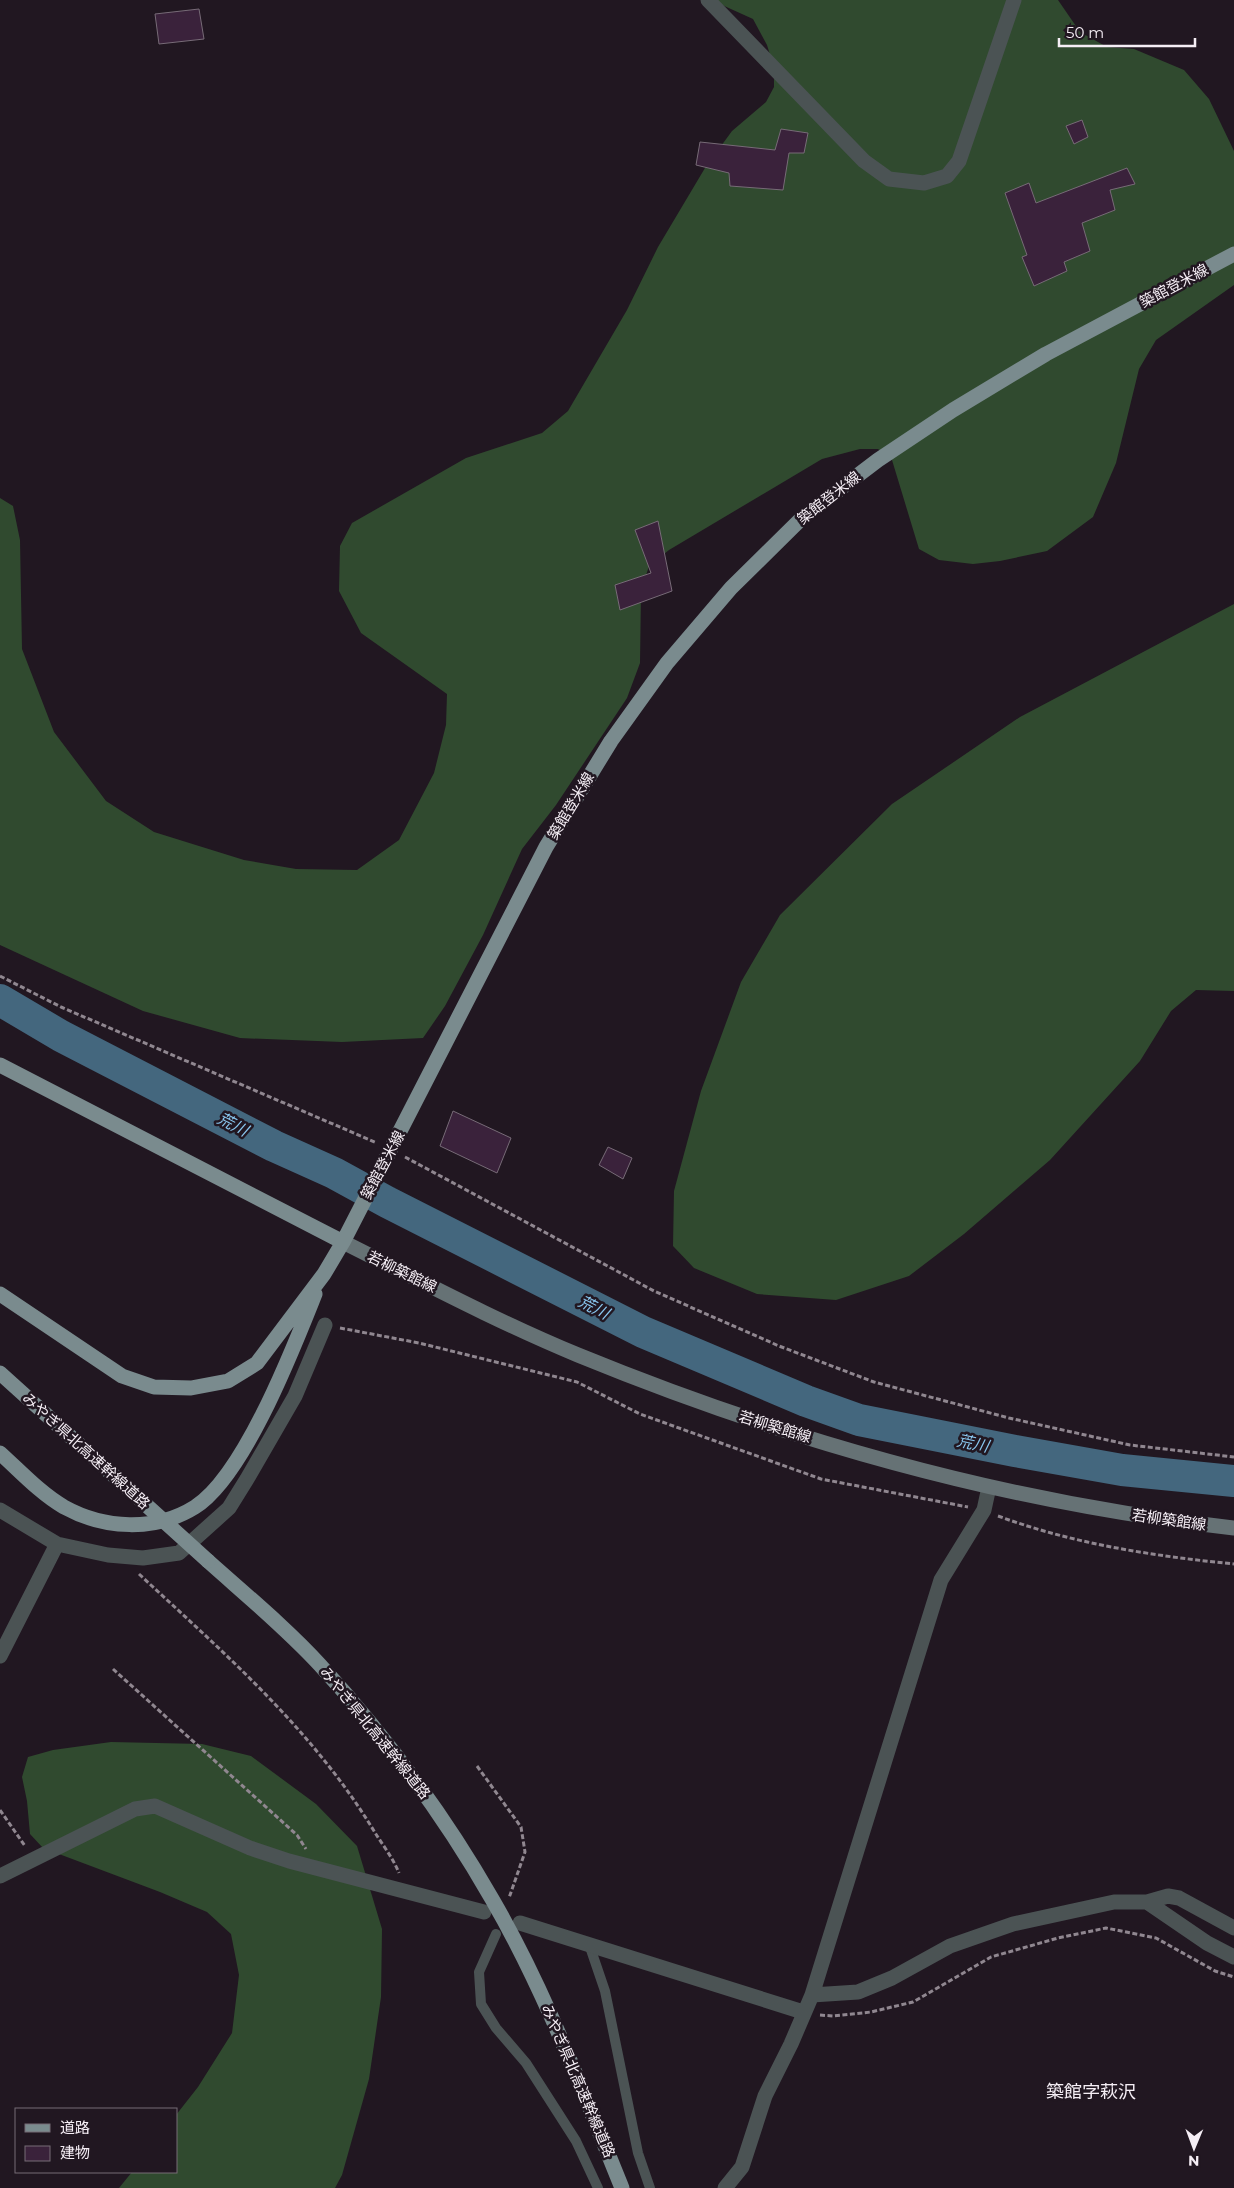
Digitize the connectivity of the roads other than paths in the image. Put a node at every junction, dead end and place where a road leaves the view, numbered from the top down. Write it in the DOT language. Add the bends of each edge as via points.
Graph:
graph roads {
  1 [pos="708,0"];
  2 [pos="1014,0"];
  3 [pos="1234,254"];
  4 [pos="0,1065"];
  5 [pos="343,1242"];
  6 [pos="324,1274"];
  7 [pos="0,1294"];
  8 [pos="325,1325"];
  9 [pos="0,1373"];
  10 [pos="0,1453"];
  11 [pos="988,1487"];
  12 [pos="0,1510"];
  13 [pos="1234,1528"];
  14 [pos="57,1544"];
  15 [pos="0,1656"];
  16 [pos="0,1876"];
  17 [pos="1147,1902"];
  18 [pos="484,1912"];
  19 [pos="520,1923"];
  20 [pos="1234,1928"];
  21 [pos="496,1934"];
  22 [pos="590,1947"];
  23 [pos="1234,1957"];
  24 [pos="812,1995"];
  25 [pos="803,2012"];
  26 [pos="598,2188"];
  27 [pos="622,2188"];
  28 [pos="650,2188"];
  29 [pos="725,2188"];
  1 -- 2 [label="street" via="864,161 889,179 924,183 947,176 959,161"];
  3 -- 5 [label="main road, 築館登米線" via="1046,354 953,410 878,460 803,518 731,588 667,663 611,741 551,839"];
  4 -- 5 [label="main road"];
  5 -- 6 [label="main road, 築館登米線"];
  5 -- 11 [label="main road, 若柳築館線" via="512,1326 647,1382 741,1417 914,1469"];
  6 -- 7 [label="main road" via="257,1363 228,1381 191,1388 154,1387 122,1376"];
  6 -- 10 [label="main road" via="279,1382 236,1461 196,1506 175,1517 143,1525 92,1520 63,1506"];
  8 -- 14 [label="street" via="295,1396 228,1508 178,1552 143,1558 108,1555"];
  9 -- 27 [label="main road, みやぎ県北高速幹線道路, bridge" via="319,1664 417,1784 458,1842 529,1969"];
  11 -- 13 [label="main road, 若柳築館線" via="1084,1507"];
  11 -- 24 [label="street" via="984,1510 941,1580"];
  12 -- 14 [label="street"];
  14 -- 15 [label="street"];
  16 -- 18 [label="street" via="135,1809 155,1806 250,1848 403,1893"];
  17 -- 20 [label="street" via="1168,1896 1179,1898"];
  17 -- 23 [label="street" via="1207,1943"];
  17 -- 24 [label="street" via="1114,1902 1013,1924 950,1946 892,1978 858,1992"];
  19 -- 22 [label="street"];
  21 -- 26 [label="lane" via="479,1972 481,2004 496,2028 526,2063 576,2142"];
  22 -- 25 [label="street"];
  22 -- 28 [label="lane" via="605,1991 638,2153"];
  24 -- 25 [label="street"];
  25 -- 29 [label="street" via="765,2096 742,2166"];
}
